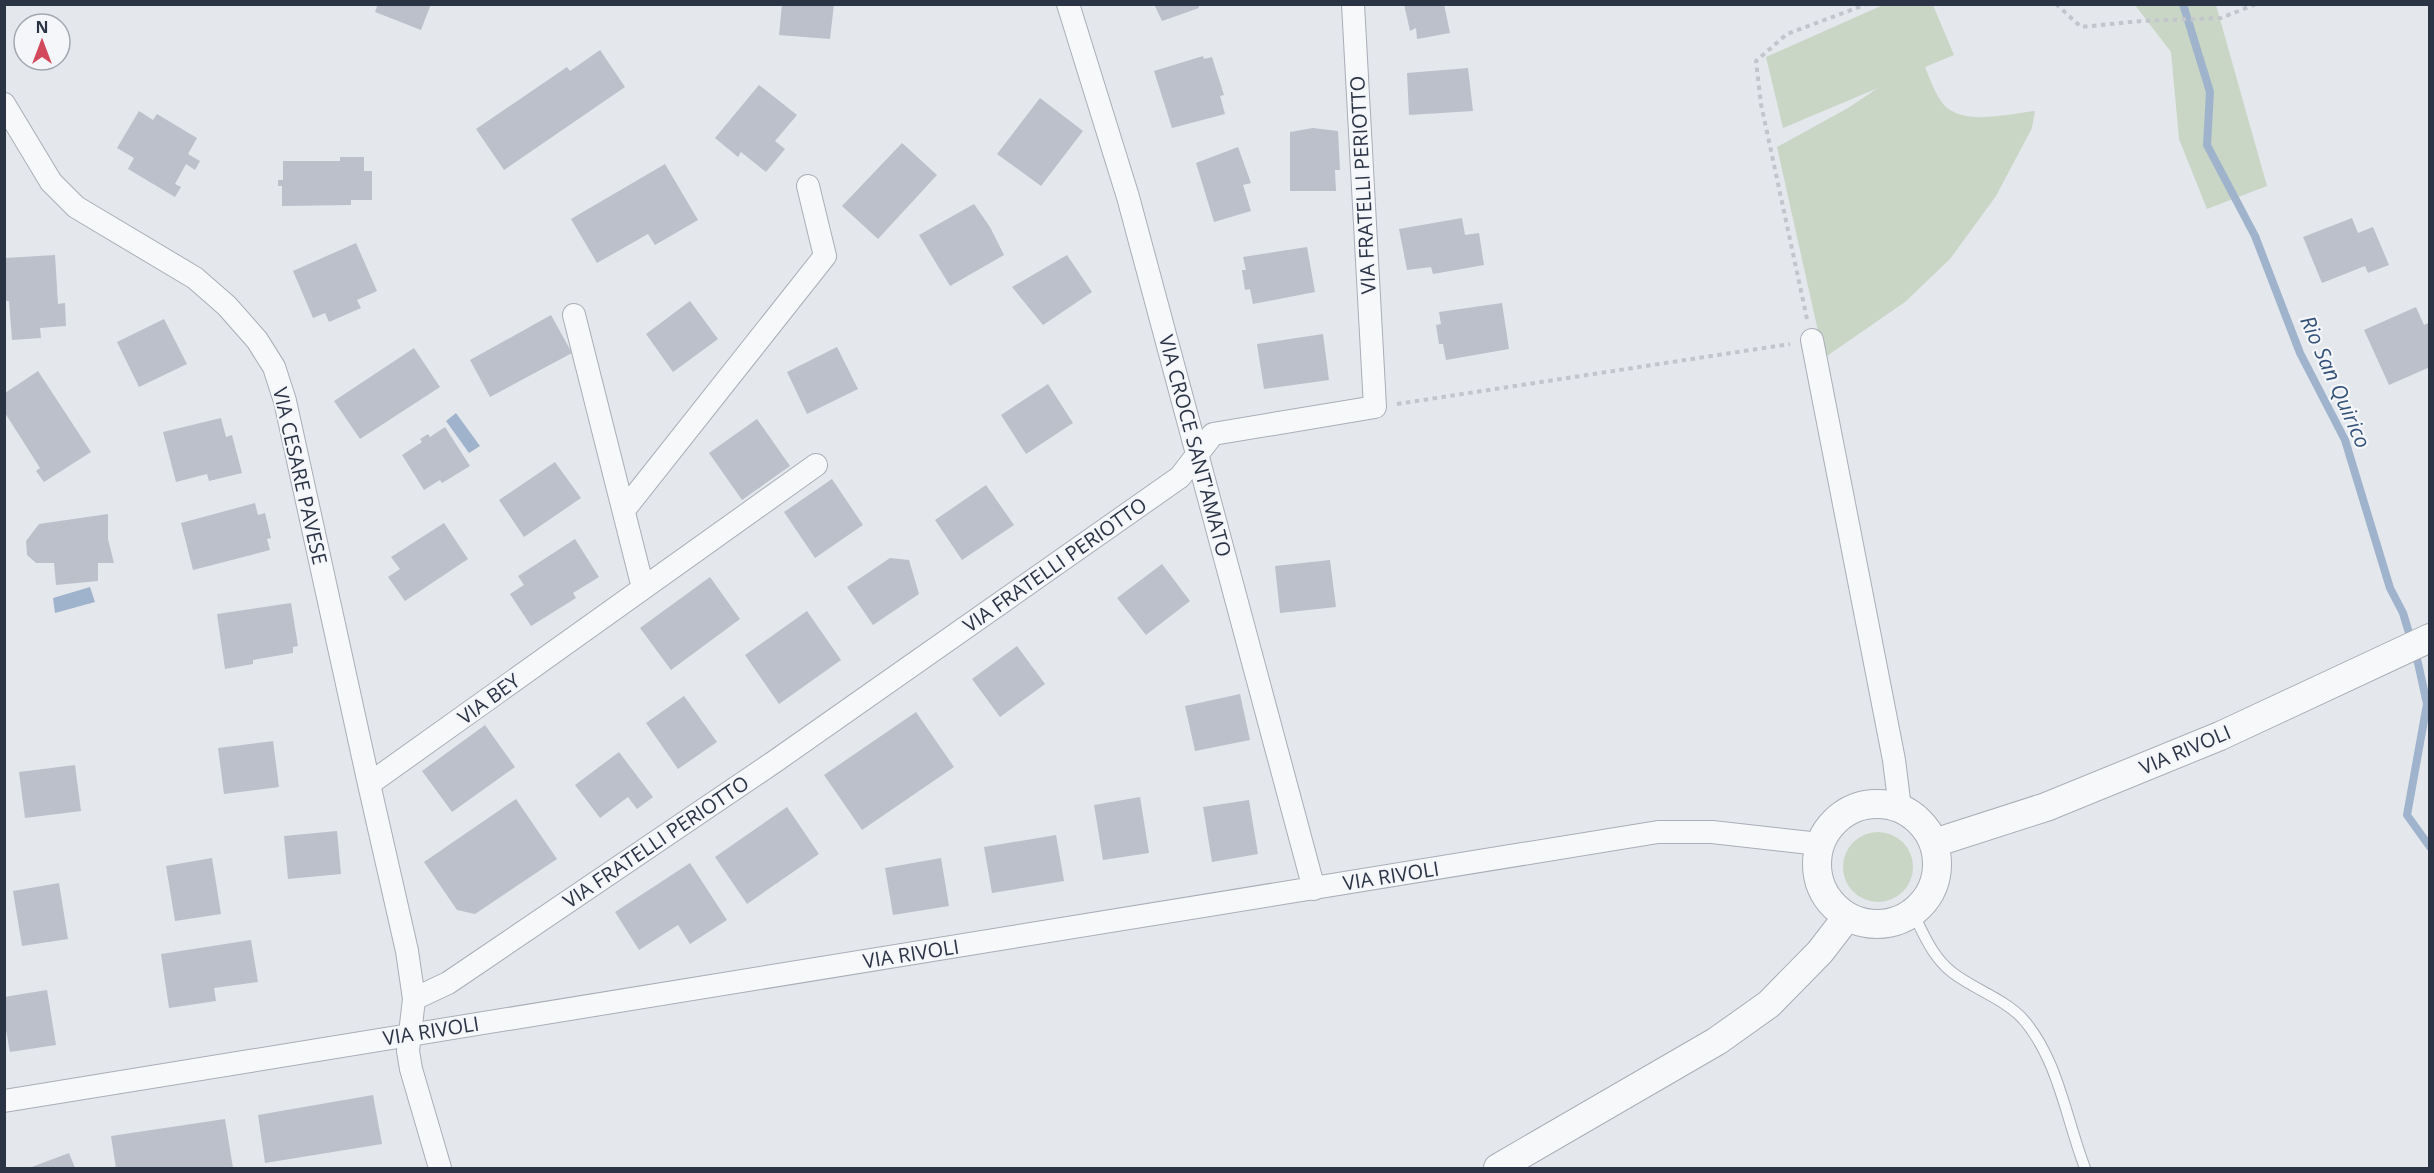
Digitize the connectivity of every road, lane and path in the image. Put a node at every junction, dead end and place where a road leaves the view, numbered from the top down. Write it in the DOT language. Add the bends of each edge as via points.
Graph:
graph roads {
  1 [pos="1068,4"];
  2 [pos="1353,4"];
  3 [pos="1866,4"];
  4 [pos="2056,4"];
  5 [pos="2256,4"];
  6 [pos="4,105"];
  7 [pos="808,186"];
  8 [pos="574,315"];
  9 [pos="1812,340"];
  10 [pos="1375,407"];
  11 [pos="1198,456"];
  12 [pos="816,465"];
  13 [pos="624,510"];
  14 [pos="644,588"];
  15 [pos="2430,638"];
  16 [pos="369,784"];
  17 [pos="1900,808"];
  18 [pos="1934,843"];
  19 [pos="1820,844"];
  20 [pos="1314,889"];
  21 [pos="1913,913"];
  22 [pos="1848,917"];
  23 [pos="414,999"];
  24 [pos="411,1034"];
  25 [pos="4,1101"];
  26 [pos="440,1168"];
  27 [pos="1498,1168"];
  28 [pos="2085,1168"];
  1 -- 11 [label="street, VIA CROCE SANT'AMATO" via="1128,197"];
  2 -- 10 [label="street, VIA FRATELLI PERIOTTO"];
  3 -- 9 [label="path" via="1786,34 1756,61 1761,104"];
  4 -- 5 [label="path" via="2081,27 2221,18"];
  6 -- 16 [label="street, VIA CESARE PAVESE" via="51,182 76,207 195,278 227,306 257,340 274,367 285,401"];
  7 -- 13 [label="street" via="825,256"];
  8 -- 13 [label="street"];
  9 -- 10 [label="path"];
  9 -- 17 [label="street"];
  10 -- 11 [label="street, VIA FRATELLI PERIOTTO" via="1212,434"];
  11 -- 20 [label="street, VIA CROCE SANT'AMATO"];
  11 -- 23 [label="street, VIA FRATELLI PERIOTTO" via="1180,477 774,762 448,982"];
  12 -- 14 [label="street, VIA BEY"];
  13 -- 14 [label="street"];
  14 -- 16 [label="street, VIA BEY"];
  15 -- 18 [label="street, VIA RIVOLI" via="2220,736 2046,807"];
  16 -- 23 [label="street"];
  17 -- 18 [label="street" via="1915,816"];
  17 -- 19 [label="street" via="1861,805 1829,827"];
  18 -- 21 [label="street" via="1938,858 1933,889"];
  19 -- 20 [label="street, VIA RIVOLI" via="1713,832 1658,832"];
  19 -- 22 [label="street" via="1816,861 1821,886 1834,907"];
  20 -- 24 [label="street, VIA RIVOLI"];
  21 -- 22 [label="street" via="1881,925"];
  21 -- 28 [label="lane" via="1935,956 1953,973 2020,1016 2037,1036"];
  22 -- 27 [label="street" via="1769,1004 1717,1041"];
  23 -- 24 [label="street"];
  24 -- 25 [label="street, VIA RIVOLI"];
  24 -- 26 [label="street" via="411,1069"];
}
